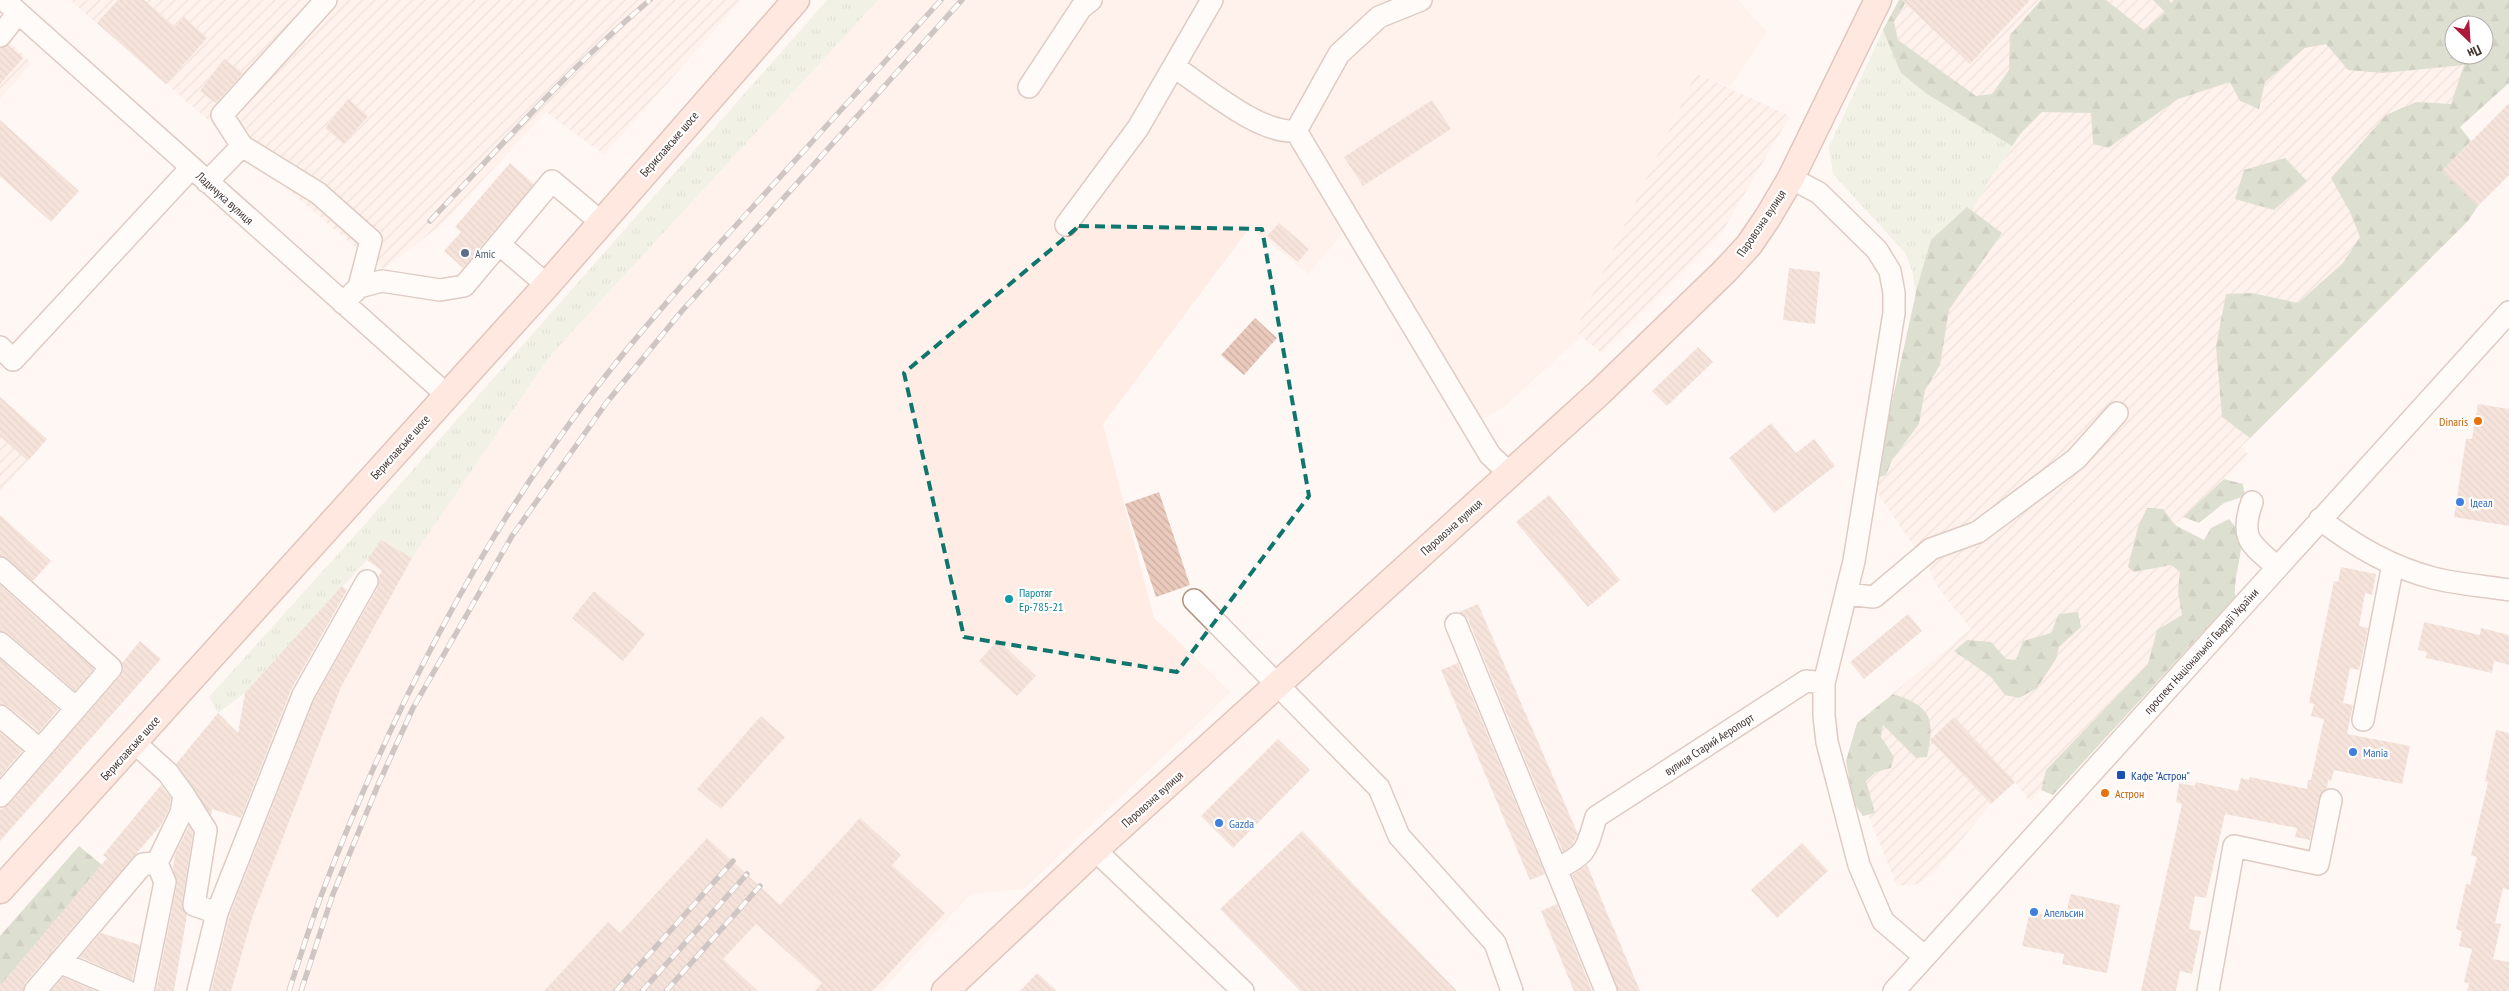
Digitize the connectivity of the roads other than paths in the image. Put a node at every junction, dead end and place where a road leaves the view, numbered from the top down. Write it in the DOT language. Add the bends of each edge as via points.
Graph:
graph roads {
  1 [pos="326,0"];
  2 [pos="796,0"];
  3 [pos="1091,0"];
  4 [pos="1212,0"];
  5 [pos="1421,0"];
  6 [pos="1878,0"];
  7 [pos="11,6"];
  8 [pos="0,36"];
  9 [pos="1174,67"];
  10 [pos="1029,86"];
  11 [pos="1296,131"];
  12 [pos="242,146"];
  13 [pos="199,175"];
  14 [pos="1791,178"];
  15 [pos="601,222"];
  16 [pos="1066,225"];
  17 [pos="499,244"];
  18 [pos="547,285"];
  19 [pos="359,287"];
  20 [pos="343,303"];
  21 [pos="2509,312"];
  22 [pos="0,348"];
  23 [pos="447,395"];
  24 [pos="2117,413"];
  25 [pos="1510,474"];
  26 [pos="2252,502"];
  27 [pos="2320,519"];
  28 [pos="2393,564"];
  29 [pos="2277,567"];
  30 [pos="0,568"];
  31 [pos="368,581"];
  32 [pos="2509,590"];
  33 [pos="1846,594"];
  34 [pos="1194,600"];
  35 [pos="1456,624"];
  36 [pos="0,643"];
  37 [pos="1824,683"];
  38 [pos="1278,684"];
  39 [pos="76,708"];
  40 [pos="0,716"];
  41 [pos="2363,720"];
  42 [pos="135,743"];
  43 [pos="40,750"];
  44 [pos="2,789"];
  45 [pos="184,795"];
  46 [pos="2331,800"];
  47 [pos="1095,850"];
  48 [pos="157,863"];
  49 [pos="1557,869"];
  50 [pos="0,890"];
  51 [pos="217,913"];
  52 [pos="1925,956"];
  53 [pos="59,962"];
  54 [pos="1901,989"];
  55 [pos="35,991"];
  56 [pos="127,991"];
  57 [pos="143,991"];
  58 [pos="198,991"];
  59 [pos="945,991"];
  60 [pos="1243,991"];
  61 [pos="1512,991"];
  62 [pos="1606,991"];
  63 [pos="2208,991"];
  1 -- 12 [label="street" via="222,115"];
  2 -- 15 [label="main road, Бериславське шосе"];
  3 -- 10 [label="street" via="1081,8"];
  4 -- 9 [label="street"];
  5 -- 11 [label="street" via="1379,17 1339,54"];
  6 -- 14 [label="main road, Паровозна вулиця"];
  7 -- 8 [label="street"];
  7 -- 13 [label="street, Ладичука вулиця"];
  9 -- 11 [label="street" via="1259,122 1283,132"];
  9 -- 16 [label="street" via="1138,128"];
  11 -- 25 [label="street" via="1490,455"];
  12 -- 13 [label="street"];
  12 -- 19 [label="street" via="318,193 371,240"];
  13 -- 20 [label="street, Ладичука вулиця"];
  13 -- 22 [label="street" via="14,360"];
  14 -- 25 [label="main road, Паровозна вулиця" via="1763,224 1725,272"];
  14 -- 33 [label="street" via="1819,193 1877,250 1890,271 1894,293 1894,313"];
  15 -- 17 [label="street" via="552,181"];
  15 -- 18 [label="main road, Бериславське шосе"];
  17 -- 18 [label="street"];
  17 -- 19 [label="street" via="464,286 440,290 382,281"];
  18 -- 23 [label="main road, Бериславське шосе"];
  19 -- 20 [label="street"];
  20 -- 23 [label="street, Ладичука вулиця"];
  21 -- 27 [label="street, проспект Національної Гвардії України"];
  23 -- 42 [label="main road, Бериславське шосе"];
  24 -- 33 [label="street" via="2076,459 1978,532 1930,549 1874,597"];
  25 -- 38 [label="main road, Паровозна вулиця"];
  26 -- 29 [label="street" via="2246,519 2250,544"];
  27 -- 28 [label="street" via="2342,537"];
  27 -- 29 [label="street, проспект Національної Гвардії України"];
  28 -- 32 [label="street" via="2433,578"];
  28 -- 41 [label="street"];
  29 -- 52 [label="street, проспект Національної Гвардії України"];
  30 -- 39 [label="street" via="111,668"];
  31 -- 51 [label="street" via="303,695"];
  33 -- 37 [label="street"];
  34 -- 38 [label="street"];
  35 -- 49 [label="street"];
  36 -- 39 [label="street"];
  37 -- 49 [label="street, вулиця Старий Аеропорт" via="1806,680 1596,817 1586,849 1579,858"];
  37 -- 52 [label="street" via="1827,742 1859,865 1883,921"];
  38 -- 47 [label="main road, Паровозна вулиця"];
  38 -- 61 [label="street" via="1379,788 1399,836 1495,943"];
  39 -- 43 [label="street"];
  40 -- 43 [label="street"];
  42 -- 45 [label="street" via="168,773"];
  42 -- 50 [label="main road, Бериславське шосе"];
  43 -- 44 [label="street"];
  45 -- 48 [label="street" via="180,813"];
  45 -- 51 [label="street" via="206,830 194,905"];
  46 -- 63 [label="street" via="2318,864 2234,846"];
  47 -- 59 [label="main road, Паровозна вулиця"];
  47 -- 60 [label="street"];
  48 -- 53 [label="street" via="143,864"];
  48 -- 57 [label="street" via="165,882"];
  49 -- 62 [label="street"];
  51 -- 58 [label="street"];
  52 -- 54 [label="street, проспект Національної Гвардії України"];
  53 -- 55 [label="street"];
  53 -- 56 [label="street"];
}
